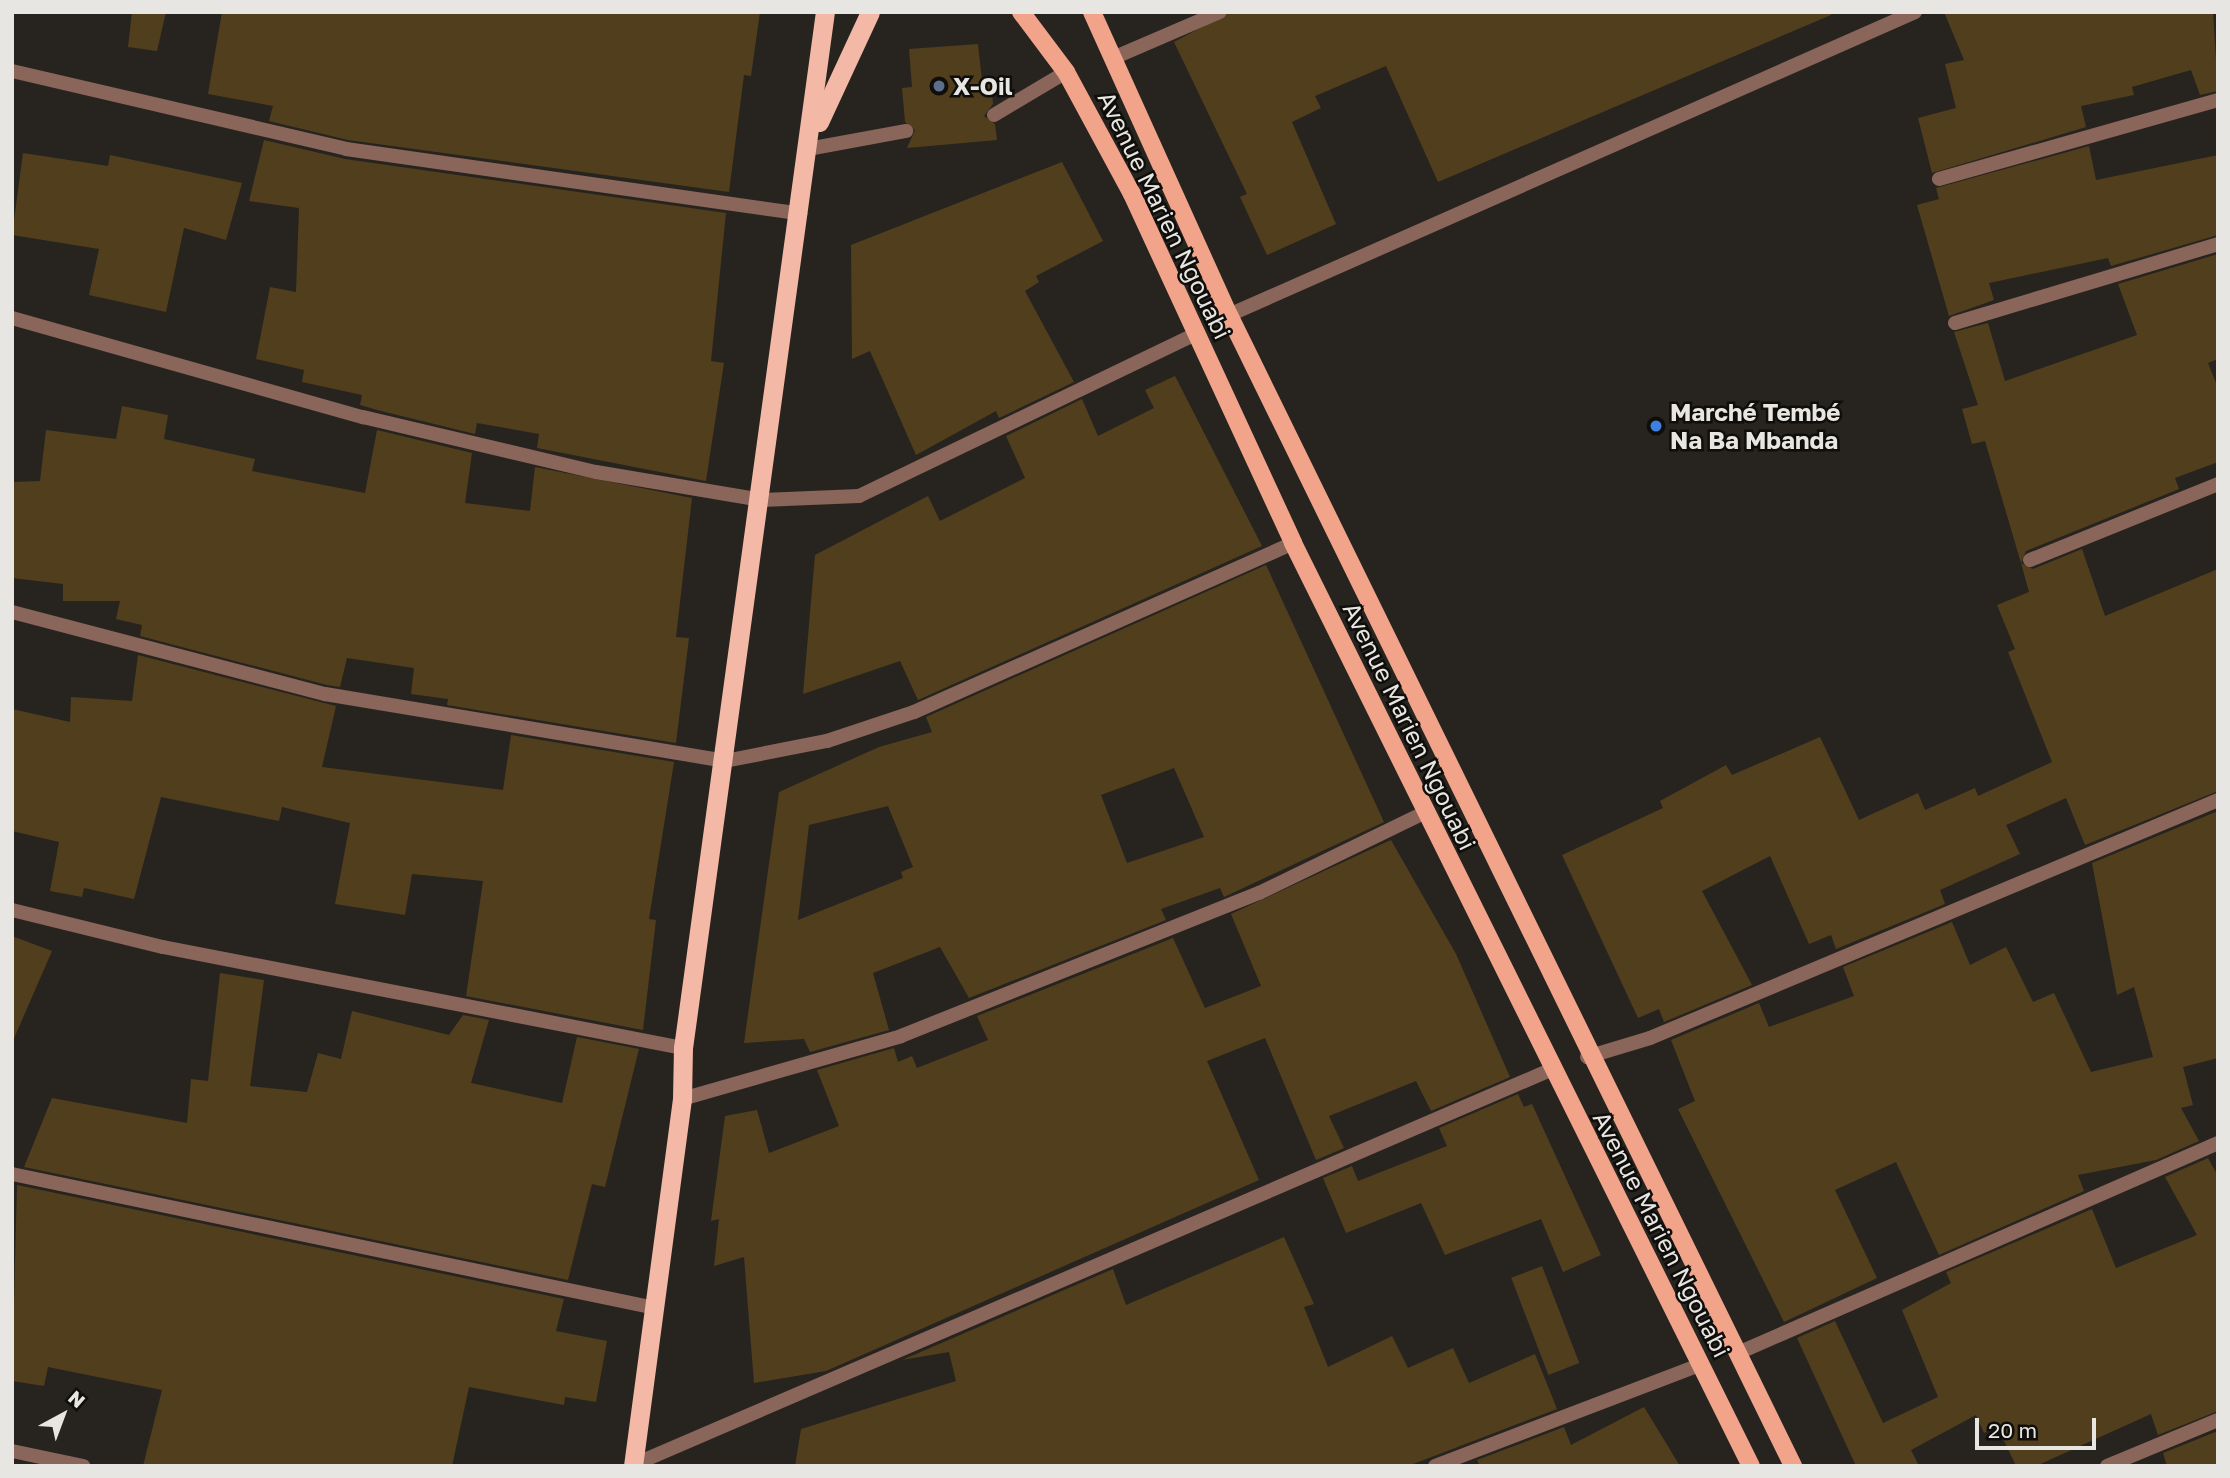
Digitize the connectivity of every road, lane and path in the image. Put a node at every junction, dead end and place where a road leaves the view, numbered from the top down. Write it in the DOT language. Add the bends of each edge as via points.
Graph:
graph roads {
  1 [pos="825,12"];
  2 [pos="870,12"];
  3 [pos="1021,12"];
  4 [pos="1092,12"];
  5 [pos="1220,12"];
  6 [pos="1915,12"];
  7 [pos="1113,58"];
  8 [pos="12,71"];
  9 [pos="1066,72"];
  10 [pos="2218,100"];
  11 [pos="994,115"];
  12 [pos="906,131"];
  13 [pos="808,149"];
  14 [pos="1939,180"];
  15 [pos="800,214"];
  16 [pos="2218,244"];
  17 [pos="1229,316"];
  18 [pos="12,318"];
  19 [pos="1955,323"];
  20 [pos="1195,334"];
  21 [pos="2218,484"];
  22 [pos="762,500"];
  23 [pos="1293,543"];
  24 [pos="2030,560"];
  25 [pos="12,612"];
  26 [pos="725,761"];
  27 [pos="2218,800"];
  28 [pos="1426,812"];
  29 [pos="12,910"];
  30 [pos="683,1048"];
  31 [pos="1587,1058"];
  32 [pos="1550,1070"];
  33 [pos="682,1100"];
  34 [pos="2218,1143"];
  35 [pos="12,1174"];
  36 [pos="655,1308"];
  37 [pos="1738,1353"];
  38 [pos="1702,1364"];
  39 [pos="2218,1420"];
  40 [pos="12,1451"];
  41 [pos="83,1466"];
  42 [pos="633,1466"];
  43 [pos="1435,1466"];
  44 [pos="1751,1466"];
  45 [pos="1793,1466"];
  46 [pos="2107,1466"];
  1 -- 13 [label="highway"];
  2 -- 13 [label="highway"];
  3 -- 9 [label="main road, Avenue Marien Ngouabi"];
  4 -- 7 [label="main road"];
  5 -- 7 [label="street"];
  6 -- 17 [label="street"];
  7 -- 17 [label="main road"];
  8 -- 15 [label="street" via="346,149"];
  9 -- 11 [label="street"];
  9 -- 20 [label="main road, Avenue Marien Ngouabi" via="1132,194"];
  10 -- 14 [label="street"];
  12 -- 13 [label="street"];
  13 -- 15 [label="highway"];
  15 -- 22 [label="highway"];
  16 -- 19 [label="street"];
  17 -- 31 [label="main road"];
  18 -- 22 [label="street" via="376,420 596,472"];
  20 -- 22 [label="street" via="859,496"];
  20 -- 23 [label="main road, Avenue Marien Ngouabi"];
  21 -- 24 [label="street"];
  22 -- 26 [label="highway"];
  23 -- 26 [label="street" via="914,712 827,741"];
  23 -- 28 [label="main road, Avenue Marien Ngouabi"];
  25 -- 26 [label="street" via="325,694"];
  26 -- 30 [label="highway"];
  27 -- 31 [label="street" via="1650,1038"];
  28 -- 32 [label="main road, Avenue Marien Ngouabi"];
  28 -- 33 [label="street" via="1259,893 901,1036"];
  29 -- 30 [label="street" via="176,950"];
  30 -- 33 [label="highway"];
  31 -- 37 [label="main road"];
  32 -- 38 [label="main road, Avenue Marien Ngouabi"];
  32 -- 42 [label="street"];
  33 -- 36 [label="highway"];
  34 -- 37 [label="street"];
  35 -- 36 [label="street"];
  36 -- 42 [label="highway"];
  37 -- 45 [label="main road"];
  38 -- 43 [label="street"];
  38 -- 44 [label="main road, Avenue Marien Ngouabi"];
  39 -- 46 [label="street"];
  40 -- 41 [label="street"];
}
